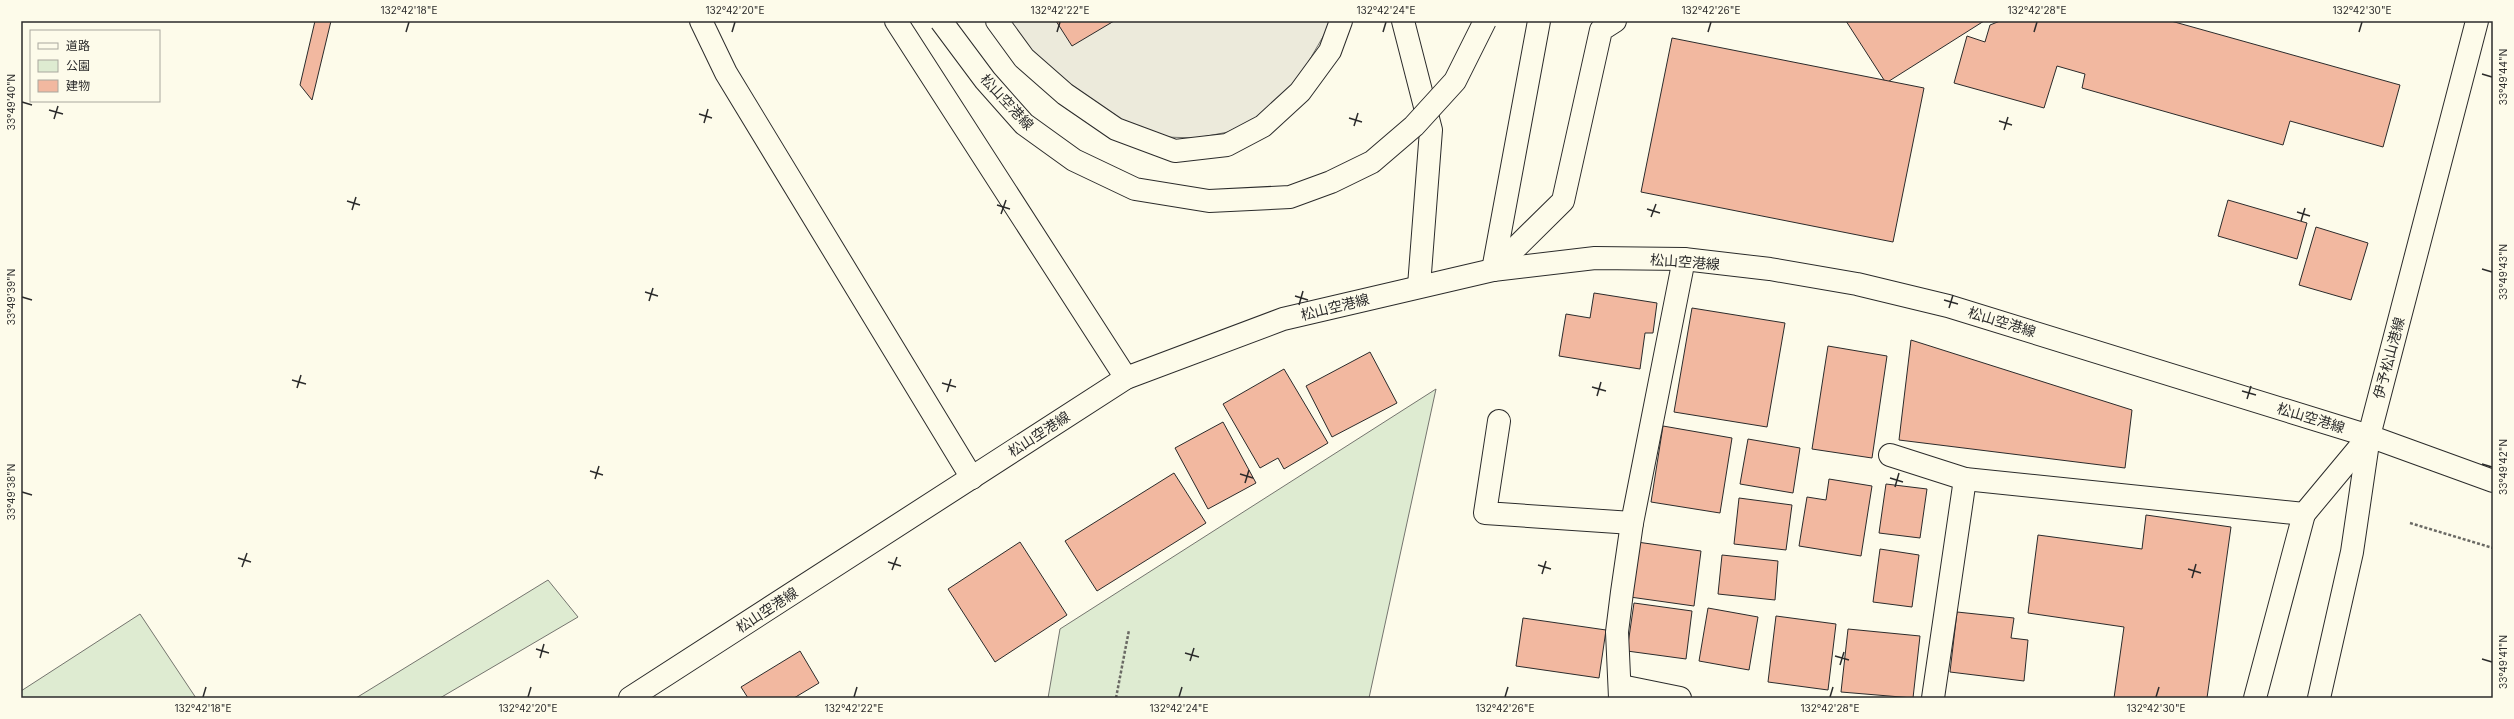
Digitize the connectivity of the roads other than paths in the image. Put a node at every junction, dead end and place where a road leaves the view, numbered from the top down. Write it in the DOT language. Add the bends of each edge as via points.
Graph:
graph roads {
  1 [pos="701,21"];
  2 [pos="896,21"];
  3 [pos="941,21"];
  4 [pos="997,21"];
  5 [pos="1341,21"];
  6 [pos="1403,21"];
  7 [pos="1485,21"];
  8 [pos="1539,21"];
  9 [pos="1615,21"];
  10 [pos="2477,21"];
  11 [pos="1684,259"];
  12 [pos="1493,270"];
  13 [pos="1419,286"];
  14 [pos="1126,378"];
  15 [pos="1500,421"];
  16 [pos="2368,436"];
  17 [pos="1890,455"];
  18 [pos="972,478"];
  19 [pos="1965,480"];
  20 [pos="2493,481"];
  21 [pos="2304,514"];
  22 [pos="1632,523"];
  23 [pos="1620,692"];
  24 [pos="630,698"];
  25 [pos="1680,698"];
  26 [pos="1933,698"];
  27 [pos="2255,698"];
  28 [pos="2319,698"];
  1 -- 18 [label="main road" via="726,73"];
  2 -- 14 [label="main road"];
  3 -- 7 [label="main road, 松山空港線, bridge" via="985,80 1024,124 1074,160 1135,189 1209,201 1290,196 1331,182 1372,162 1414,126 1455,80"];
  4 -- 5 [label="main road" via="1024,58 1065,94 1116,129 1175,151 1227,145 1263,126 1300,92 1330,51"];
  6 -- 13 [label="main road" via="1431,130"];
  8 -- 12 [label="main road"];
  9 -- 12 [label="main road" via="1601,30 1563,201"];
  10 -- 16 [label="main road, 伊予松山港線"];
  11 -- 12 [label="main road, 松山空港線" via="1595,258"];
  11 -- 16 [label="main road, 松山空港線" via="1770,269 1857,284 1948,306"];
  11 -- 22 [label="main road"];
  12 -- 13 [label="main road, 松山空港線"];
  13 -- 14 [label="main road, 松山空港線" via="1283,320"];
  14 -- 18 [label="main road, 松山空港線"];
  15 -- 22 [label="main road" via="1485,513"];
  16 -- 20 [label="main road, 松山空港線"];
  16 -- 21 [label="main road"];
  16 -- 28 [label="main road, 伊予松山港線" via="2352,552"];
  17 -- 19 [label="main road"];
  18 -- 24 [label="main road, 松山空港線"];
  19 -- 21 [label="main road"];
  19 -- 26 [label="main road"];
  21 -- 27 [label="main road"];
  22 -- 23 [label="main road" via="1617,632"];
  23 -- 25 [label="main road"];
}
